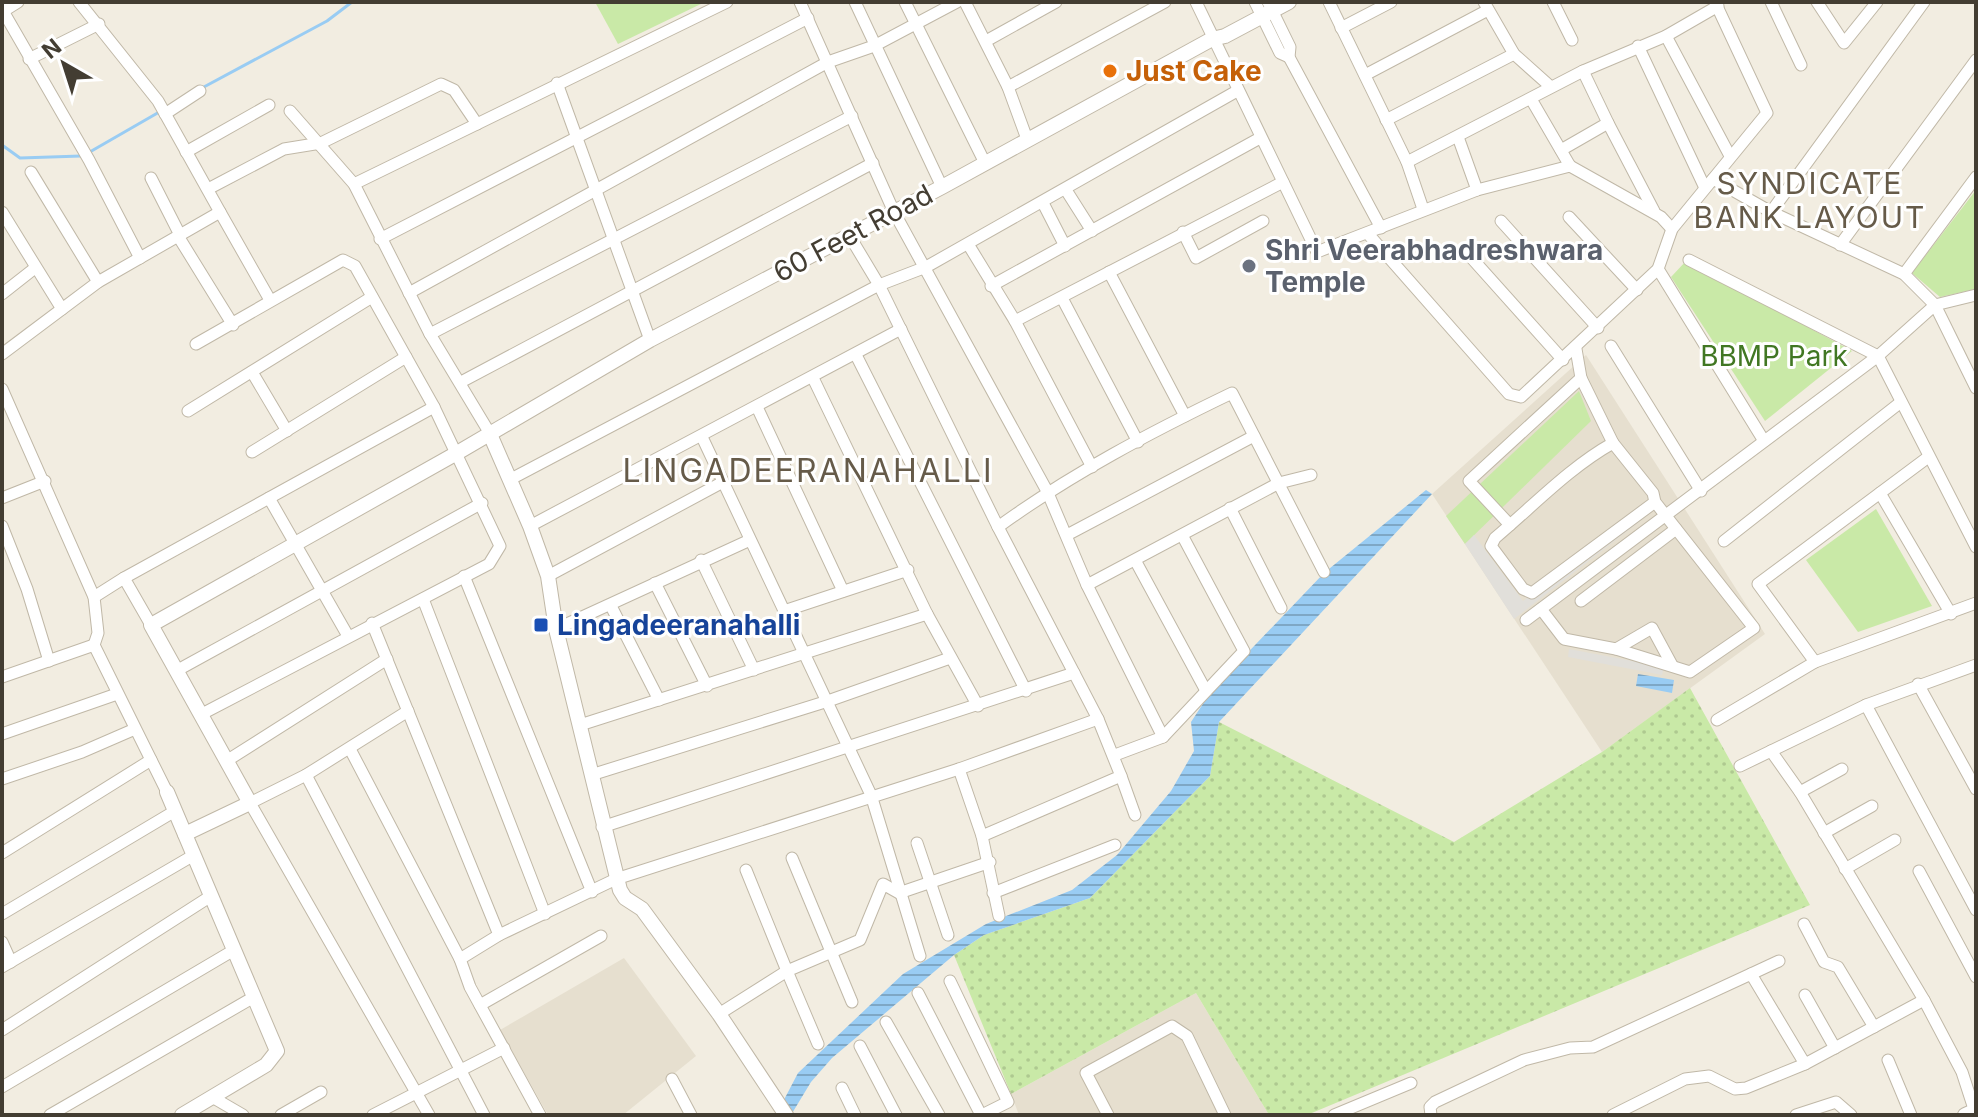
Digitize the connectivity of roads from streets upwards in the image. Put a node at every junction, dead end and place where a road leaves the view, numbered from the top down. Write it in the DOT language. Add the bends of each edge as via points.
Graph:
graph roads {
  1 [pos="18,2"];
  2 [pos="79,2"];
  3 [pos="727,2"];
  4 [pos="800,2"];
  5 [pos="855,2"];
  6 [pos="905,2"];
  7 [pos="957,2"];
  8 [pos="965,2"];
  9 [pos="1056,2"];
  10 [pos="1165,2"];
  11 [pos="1196,2"];
  12 [pos="1289,2"];
  13 [pos="1329,2"];
  14 [pos="1391,2"];
  15 [pos="1553,2"];
  16 [pos="1771,2"];
  17 [pos="1817,2"];
  18 [pos="1877,2"];
  19 [pos="1924,2"];
  20 [pos="1716,4"];
  21 [pos="1265,6"];
  22 [pos="1486,6"];
  23 [pos="3,12"];
  24 [pos="808,18"];
  25 [pos="99,24"];
  26 [pos="916,26"];
  27 [pos="1341,28"];
  28 [pos="1666,36"];
  29 [pos="1215,37"];
  30 [pos="1572,40"];
  31 [pos="986,41"];
  32 [pos="874,46"];
  33 [pos="1638,46"];
  34 [pos="1514,54"];
  35 [pos="29,59"];
  36 [pos="1976,60"];
  37 [pos="828,62"];
  38 [pos="1801,65"];
  39 [pos="1583,71"];
  40 [pos="1365,75"];
  41 [pos="557,83"];
  42 [pos="1008,87"];
  43 [pos="1551,87"];
  44 [pos="200,91"];
  45 [pos="1237,91"];
  46 [pos="1531,99"];
  47 [pos="269,105"];
  48 [pos="163,111"];
  49 [pos="290,111"];
  50 [pos="852,116"];
  51 [pos="1386,120"];
  52 [pos="1608,123"];
  53 [pos="477,124"];
  54 [pos="1458,137"];
  55 [pos="577,138"];
  56 [pos="1260,138"];
  57 [pos="1027,139"];
  58 [pos="321,143"];
  59 [pos="1561,150"];
  60 [pos="186,152"];
  61 [pos="1730,156"];
  62 [pos="1407,162"];
  63 [pos="873,163"];
  64 [pos="985,163"];
  65 [pos="1570,166"];
  66 [pos="31,172"];
  67 [pos="1976,177"];
  68 [pos="151,178"];
  69 [pos="1283,182"];
  70 [pos="1709,183"];
  71 [pos="354,184"];
  72 [pos="942,187"];
  73 [pos="208,189"];
  74 [pos="1066,190"];
  75 [pos="1477,190"];
  76 [pos="595,191"];
  77 [pos="1043,203"];
  78 [pos="1423,209"];
  79 [pos="2,212"];
  80 [pos="220,212"];
  81 [pos="894,212"];
  82 [pos="1771,212"];
  83 [pos="1655,214"];
  84 [pos="1569,217"];
  85 [pos="1263,221"];
  86 [pos="1501,221"];
  87 [pos="1381,228"];
  88 [pos="1672,229"];
  89 [pos="1092,231"];
  90 [pos="1183,232"];
  91 [pos="849,235"];
  92 [pos="1369,235"];
  93 [pos="179,236"];
  94 [pos="380,239"];
  95 [pos="612,241"];
  96 [pos="968,244"];
  97 [pos="1840,245"];
  98 [pos="1065,246"];
  99 [pos="1468,254"];
  100 [pos="140,258"];
  101 [pos="1689,260"];
  102 [pos="926,267"];
  103 [pos="35,268"];
  104 [pos="1658,269"];
  105 [pos="1109,272"];
  106 [pos="1904,274"];
  107 [pos="98,282"];
  108 [pos="879,285"];
  109 [pos="991,286"];
  110 [pos="630,288"];
  111 [pos="1637,290"];
  112 [pos="409,293"];
  113 [pos="2,294"];
  114 [pos="1976,295"];
  115 [pos="372,297"];
  116 [pos="1062,298"];
  117 [pos="270,300"];
  118 [pos="1935,305"];
  119 [pos="62,309"];
  120 [pos="1015,321"];
  121 [pos="233,325"];
  122 [pos="1598,328"];
  123 [pos="901,329"];
  124 [pos="430,334"];
  125 [pos="650,340"];
  126 [pos="196,344"];
  127 [pos="1611,346"];
  128 [pos="1576,349"];
  129 [pos="2,354"];
  130 [pos="856,355"];
  131 [pos="1878,356"];
  132 [pos="406,357"];
  133 [pos="1563,360"];
  134 [pos="252,372"];
  135 [pos="813,378"];
  136 [pos="1581,378"];
  137 [pos="461,382"];
  138 [pos="1976,388"];
  139 [pos="2,389"];
  140 [pos="1901,402"];
  141 [pos="434,407"];
  142 [pos="757,407"];
  143 [pos="188,411"];
  144 [pos="1185,416"];
  145 [pos="287,431"];
  146 [pos="489,432"];
  147 [pos="1254,436"];
  148 [pos="702,437"];
  149 [pos="1764,441"];
  150 [pos="1138,442"];
  151 [pos="1613,443"];
  152 [pos="252,452"];
  153 [pos="457,453"];
  154 [pos="1927,458"];
  155 [pos="1092,467"];
  156 [pos="1311,475"];
  157 [pos="511,479"];
  158 [pos="45,481"];
  159 [pos="723,482"];
  160 [pos="1279,483"];
  161 [pos="1047,491"];
  162 [pos="1701,491"];
  163 [pos="1880,493"];
  164 [pos="2,498"];
  165 [pos="269,498"];
  166 [pos="1655,502"];
  167 [pos="482,503"];
  168 [pos="1230,508"];
  169 [pos="1666,518"];
  170 [pos="1510,525"];
  171 [pos="2,526"];
  172 [pos="530,526"];
  173 [pos="998,527"];
  174 [pos="1676,529"];
  175 [pos="1067,535"];
  176 [pos="1182,535"];
  177 [pos="750,540"];
  178 [pos="1724,541"];
  179 [pos="295,543"];
  180 [pos="1976,547"];
  181 [pos="701,560"];
  182 [pos="1135,560"];
  183 [pos="908,570"];
  184 [pos="1324,572"];
  185 [pos="464,576"];
  186 [pos="548,576"];
  187 [pos="124,578"];
  188 [pos="655,583"];
  189 [pos="1087,585"];
  190 [pos="843,591"];
  191 [pos="323,592"];
  192 [pos="94,597"];
  193 [pos="423,599"];
  194 [pos="1581,601"];
  195 [pos="1976,603"];
  196 [pos="611,606"];
  197 [pos="1281,608"];
  198 [pos="1541,609"];
  199 [pos="784,611"];
  200 [pos="927,614"];
  201 [pos="1951,614"];
  202 [pos="1526,620"];
  203 [pos="372,623"];
  204 [pos="151,625"];
  205 [pos="556,629"];
  206 [pos="348,636"];
  207 [pos="94,645"];
  208 [pos="1616,649"];
  209 [pos="804,656"];
  210 [pos="950,658"];
  211 [pos="387,659"];
  212 [pos="49,661"];
  213 [pos="1815,662"];
  214 [pos="1672,665"];
  215 [pos="1973,666"];
  216 [pos="754,670"];
  217 [pos="176,671"];
  218 [pos="1074,673"];
  219 [pos="2,677"];
  220 [pos="1976,679"];
  221 [pos="1918,684"];
  222 [pos="707,686"];
  223 [pos="1205,689"];
  224 [pos="1026,691"];
  225 [pos="117,694"];
  226 [pos="659,700"];
  227 [pos="828,701"];
  228 [pos="1866,705"];
  229 [pos="978,706"];
  230 [pos="408,711"];
  231 [pos="200,715"];
  232 [pos="1098,719"];
  233 [pos="1717,720"];
  234 [pos="580,725"];
  235 [pos="135,729"];
  236 [pos="2,734"];
  237 [pos="1163,737"];
  238 [pos="849,748"];
  239 [pos="350,749"];
  240 [pos="1771,751"];
  241 [pos="1115,755"];
  242 [pos="151,760"];
  243 [pos="228,760"];
  244 [pos="1740,766"];
  245 [pos="959,769"];
  246 [pos="1842,769"];
  247 [pos="306,775"];
  248 [pos="591,775"];
  249 [pos="1121,776"];
  250 [pos="2,779"];
  251 [pos="1976,789"];
  252 [pos="167,792"];
  253 [pos="1800,792"];
  254 [pos="871,795"];
  255 [pos="250,803"];
  256 [pos="1872,806"];
  257 [pos="175,811"];
  258 [pos="1135,815"];
  259 [pos="602,827"];
  260 [pos="1824,833"];
  261 [pos="185,834"];
  262 [pos="982,836"];
  263 [pos="1895,840"];
  264 [pos="917,843"];
  265 [pos="1115,845"];
  266 [pos="2,853"];
  267 [pos="194,855"];
  268 [pos="792,858"];
  269 [pos="990,862"];
  270 [pos="1845,869"];
  271 [pos="746,870"];
  272 [pos="1919,871"];
  273 [pos="616,879"];
  274 [pos="929,883"];
  275 [pos="592,892"];
  276 [pos="899,893"];
  277 [pos="993,893"];
  278 [pos="211,896"];
  279 [pos="1976,910"];
  280 [pos="2,914"];
  281 [pos="545,914"];
  282 [pos="999,916"];
  283 [pos="1804,924"];
  284 [pos="499,935"];
  285 [pos="948,935"];
  286 [pos="601,936"];
  287 [pos="2,942"];
  288 [pos="234,950"];
  289 [pos="831,952"];
  290 [pos="920,956"];
  291 [pos="460,959"];
  292 [pos="1779,961"];
  293 [pos="7,965"];
  294 [pos="787,971"];
  295 [pos="1751,974"];
  296 [pos="1976,977"];
  297 [pos="950,981"];
  298 [pos="918,993"];
  299 [pos="1805,995"];
  300 [pos="254,997"];
  301 [pos="1924,1000"];
  302 [pos="852,1002"];
  303 [pos="480,1005"];
  304 [pos="719,1014"];
  305 [pos="886,1022"];
  306 [pos="1874,1027"];
  307 [pos="2,1030"];
  308 [pos="818,1044"];
  309 [pos="860,1046"];
  310 [pos="504,1048"];
  311 [pos="1835,1048"];
  312 [pos="1888,1060"];
  313 [pos="1805,1064"];
  314 [pos="462,1070"];
  315 [pos="672,1079"];
  316 [pos="1411,1083"];
  317 [pos="2,1087"];
  318 [pos="842,1088"];
  319 [pos="321,1092"];
  320 [pos="417,1092"];
  321 [pos="212,1097"];
  322 [pos="303,1103"];
  323 [pos="783,1111"];
  324 [pos="1973,1113"];
  325 [pos="50,1115"];
  326 [pos="182,1115"];
  327 [pos="243,1115"];
  328 [pos="281,1115"];
  329 [pos="309,1115"];
  330 [pos="373,1115"];
  331 [pos="429,1115"];
  332 [pos="484,1115"];
  333 [pos="540,1115"];
  334 [pos="691,1115"];
  335 [pos="855,1115"];
  336 [pos="896,1115"];
  337 [pos="939,1115"];
  338 [pos="982,1115"];
  339 [pos="1108,1115"];
  340 [pos="1225,1115"];
  341 [pos="1334,1115"];
  342 [pos="1431,1115"];
  343 [pos="1613,1115"];
  344 [pos="1796,1115"];
  345 [pos="1851,1115"];
  346 [pos="1911,1115"];
  1 -- 23 [label="street"];
  2 -- 25 [label="street"];
  3 -- 41 [label="street"];
  4 -- 24 [label="street"];
  5 -- 32 [label="street"];
  6 -- 26 [label="street"];
  7 -- 26 [label="street"];
  8 -- 31 [label="street"];
  9 -- 31 [label="street"];
  10 -- 42 [label="street"];
  11 -- 29 [label="street"];
  12 -- 21 [label="street, 60 Feet Road"];
  13 -- 27 [label="street"];
  14 -- 27 [label="street"];
  15 -- 30 [label="street"];
  16 -- 38 [label="street"];
  17 -- 18 [label="street" via="1844,43"];
  19 -- 82 [label="street"];
  20 -- 28 [label="street"];
  20 -- 61 [label="street" via="1767,113"];
  21 -- 29 [label="street, 60 Feet Road" via="1225,36"];
  21 -- 87 [label="street"];
  22 -- 34 [label="street"];
  22 -- 40 [label="street"];
  23 -- 35 [label="street"];
  24 -- 37 [label="street"];
  24 -- 55 [label="street"];
  25 -- 35 [label="street"];
  25 -- 48 [label="street"];
  26 -- 32 [label="street"];
  26 -- 64 [label="street"];
  27 -- 40 [label="street"];
  28 -- 33 [label="street"];
  28 -- 61 [label="street"];
  29 -- 45 [label="street"];
  29 -- 57 [label="street, 60 Feet Road"];
  31 -- 42 [label="street"];
  32 -- 37 [label="street"];
  32 -- 72 [label="street"];
  33 -- 39 [label="street"];
  33 -- 70 [label="street"];
  34 -- 43 [label="street"];
  34 -- 51 [label="street"];
  35 -- 100 [label="street"];
  36 -- 97 [label="street"];
  37 -- 50 [label="street"];
  37 -- 76 [label="street"];
  39 -- 43 [label="street"];
  39 -- 52 [label="street"];
  40 -- 51 [label="street"];
  41 -- 53 [label="street"];
  41 -- 55 [label="street"];
  42 -- 57 [label="street"];
  43 -- 46 [label="street"];
  44 -- 48 [label="street"];
  45 -- 56 [label="street"];
  45 -- 74 [label="street"];
  46 -- 54 [label="street"];
  46 -- 59 [label="street"];
  47 -- 60 [label="street"];
  48 -- 60 [label="street"];
  49 -- 58 [label="street"];
  50 -- 63 [label="street"];
  50 -- 95 [label="street"];
  51 -- 62 [label="street"];
  52 -- 59 [label="street"];
  52 -- 83 [label="street"];
  53 -- 58 [label="street" via="454,90 441,84"];
  53 -- 71 [label="street"];
  54 -- 62 [label="street"];
  54 -- 75 [label="street"];
  55 -- 76 [label="street"];
  55 -- 94 [label="street"];
  56 -- 69 [label="street"];
  56 -- 89 [label="street"];
  57 -- 64 [label="street, 60 Feet Road"];
  58 -- 71 [label="street"];
  58 -- 73 [label="street" via="284,149"];
  59 -- 65 [label="street"];
  60 -- 73 [label="street"];
  61 -- 70 [label="street"];
  62 -- 78 [label="street"];
  63 -- 81 [label="street"];
  63 -- 110 [label="street"];
  64 -- 72 [label="street, 60 Feet Road"];
  65 -- 75 [label="street"];
  65 -- 83 [label="street"];
  66 -- 107 [label="street"];
  67 -- 106 [label="street"];
  68 -- 93 [label="street"];
  69 -- 90 [label="street"];
  69 -- 92 [label="street" via="1317,252"];
  70 -- 82 [label="street"];
  70 -- 88 [label="street"];
  71 -- 94 [label="street"];
  72 -- 81 [label="street, 60 Feet Road"];
  73 -- 80 [label="street"];
  74 -- 77 [label="street"];
  74 -- 89 [label="street"];
  75 -- 78 [label="street"];
  76 -- 95 [label="street"];
  76 -- 112 [label="street"];
  77 -- 96 [label="street"];
  77 -- 98 [label="street"];
  78 -- 87 [label="street"];
  79 -- 103 [label="street"];
  80 -- 93 [label="street"];
  80 -- 117 [label="street"];
  81 -- 91 [label="street, 60 Feet Road"];
  81 -- 102 [label="street"];
  82 -- 97 [label="street"];
  83 -- 88 [label="street"];
  84 -- 111 [label="street"];
  85 -- 90 [label="street" via="1196,258"];
  86 -- 122 [label="street"];
  87 -- 92 [label="street"];
  88 -- 104 [label="street"];
  89 -- 98 [label="street"];
  90 -- 105 [label="street"];
  91 -- 108 [label="street"];
  91 -- 125 [label="street, 60 Feet Road"];
  92 -- 133 [label="street" via="1509,394 1521,397"];
  93 -- 100 [label="street"];
  93 -- 121 [label="street"];
  94 -- 112 [label="street"];
  95 -- 110 [label="street"];
  95 -- 124 [label="street"];
  96 -- 102 [label="street"];
  96 -- 109 [label="street"];
  97 -- 106 [label="street"];
  98 -- 109 [label="street"];
  99 -- 133 [label="street"];
  100 -- 107 [label="street"];
  101 -- 131 [label="street"];
  102 -- 108 [label="street"];
  102 -- 161 [label="street"];
  103 -- 113 [label="street"];
  103 -- 119 [label="street"];
  104 -- 111 [label="street"];
  104 -- 149 [label="street"];
  105 -- 116 [label="street"];
  105 -- 144 [label="street"];
  106 -- 118 [label="street"];
  107 -- 119 [label="street"];
  108 -- 123 [label="street"];
  108 -- 157 [label="street"];
  109 -- 120 [label="street"];
  110 -- 125 [label="street"];
  110 -- 137 [label="street"];
  111 -- 122 [label="street"];
  112 -- 124 [label="street"];
  114 -- 118 [label="street"];
  115 -- 117 [label="street" via="355,266 343,260"];
  115 -- 132 [label="street"];
  115 -- 134 [label="street"];
  116 -- 120 [label="street"];
  116 -- 150 [label="street"];
  117 -- 121 [label="street"];
  118 -- 131 [label="street"];
  118 -- 138 [label="street"];
  119 -- 129 [label="street"];
  120 -- 155 [label="street"];
  121 -- 126 [label="street"];
  122 -- 128 [label="street"];
  123 -- 130 [label="street"];
  123 -- 173 [label="street"];
  124 -- 137 [label="street"];
  125 -- 146 [label="street, 60 Feet Road"];
  127 -- 162 [label="street"];
  128 -- 133 [label="street"];
  128 -- 136 [label="street"];
  130 -- 135 [label="street"];
  130 -- 224 [label="street"];
  131 -- 140 [label="street"];
  131 -- 149 [label="street"];
  132 -- 141 [label="street"];
  132 -- 145 [label="street"];
  134 -- 143 [label="street"];
  134 -- 145 [label="street"];
  135 -- 142 [label="street"];
  135 -- 183 [label="street"];
  136 -- 151 [label="street"];
  136 -- 170 [label="street" via="1469,481"];
  137 -- 146 [label="street"];
  139 -- 158 [label="street"];
  140 -- 154 [label="street"];
  140 -- 178 [label="street"];
  141 -- 153 [label="street"];
  141 -- 165 [label="street"];
  142 -- 148 [label="street"];
  142 -- 190 [label="street"];
  144 -- 147 [label="street" via="1232,393"];
  144 -- 150 [label="street"];
  145 -- 152 [label="street"];
  146 -- 153 [label="street, 60 Feet Road"];
  146 -- 157 [label="street"];
  147 -- 160 [label="street"];
  147 -- 175 [label="street"];
  148 -- 159 [label="street"];
  148 -- 172 [label="street"];
  149 -- 162 [label="street"];
  150 -- 155 [label="street"];
  151 -- 166 [label="street"];
  151 -- 170 [label="street"];
  153 -- 167 [label="street"];
  153 -- 179 [label="street, 60 Feet Road"];
  154 -- 163 [label="street"];
  154 -- 180 [label="street"];
  155 -- 161 [label="street"];
  156 -- 160 [label="street"];
  157 -- 172 [label="street"];
  158 -- 164 [label="street"];
  158 -- 192 [label="street"];
  159 -- 177 [label="street"];
  159 -- 186 [label="street"];
  160 -- 168 [label="street"];
  160 -- 184 [label="street"];
  161 -- 173 [label="street"];
  161 -- 175 [label="street"];
  162 -- 169 [label="street"];
  163 -- 201 [label="street"];
  163 -- 213 [label="street" via="1758,584"];
  165 -- 179 [label="street"];
  165 -- 187 [label="street"];
  166 -- 169 [label="street"];
  166 -- 170 [label="street" via="1532,593 1523,589 1491,546"];
  167 -- 185 [label="street" via="500,546 489,564"];
  167 -- 191 [label="street"];
  168 -- 176 [label="street"];
  168 -- 197 [label="street"];
  169 -- 174 [label="street"];
  169 -- 198 [label="street"];
  171 -- 212 [label="street"];
  172 -- 186 [label="street"];
  173 -- 218 [label="street"];
  174 -- 194 [label="street"];
  174 -- 214 [label="street" via="1754,628 1690,672"];
  175 -- 189 [label="street"];
  176 -- 182 [label="street"];
  176 -- 223 [label="street" via="1244,651"];
  177 -- 181 [label="street"];
  177 -- 199 [label="street"];
  179 -- 191 [label="street"];
  179 -- 204 [label="street, 60 Feet Road"];
  181 -- 188 [label="street"];
  181 -- 216 [label="street"];
  182 -- 189 [label="street"];
  182 -- 223 [label="street"];
  183 -- 190 [label="street"];
  183 -- 200 [label="street"];
  185 -- 193 [label="street"];
  185 -- 275 [label="street"];
  186 -- 205 [label="street"];
  187 -- 192 [label="street"];
  187 -- 204 [label="street"];
  188 -- 196 [label="street"];
  188 -- 222 [label="street"];
  189 -- 237 [label="street"];
  190 -- 199 [label="street"];
  191 -- 206 [label="street"];
  191 -- 217 [label="street"];
  192 -- 207 [label="street"];
  193 -- 203 [label="street"];
  193 -- 281 [label="street"];
  195 -- 201 [label="street"];
  196 -- 205 [label="street"];
  196 -- 226 [label="street"];
  198 -- 202 [label="street"];
  198 -- 208 [label="street" via="1564,639"];
  199 -- 209 [label="street"];
  200 -- 209 [label="street"];
  200 -- 210 [label="street"];
  201 -- 213 [label="street"];
  203 -- 206 [label="street"];
  203 -- 211 [label="street"];
  204 -- 217 [label="street"];
  205 -- 234 [label="street"];
  206 -- 231 [label="street"];
  207 -- 212 [label="street"];
  207 -- 225 [label="street"];
  208 -- 214 [label="street"];
  208 -- 214 [label="street" via="1652,628"];
  209 -- 216 [label="street"];
  209 -- 227 [label="street"];
  210 -- 227 [label="street"];
  210 -- 229 [label="street"];
  211 -- 230 [label="street"];
  211 -- 243 [label="street"];
  212 -- 219 [label="street"];
  213 -- 233 [label="street"];
  215 -- 220 [label="street"];
  215 -- 221 [label="street"];
  216 -- 222 [label="street"];
  217 -- 231 [label="street"];
  218 -- 224 [label="street"];
  218 -- 232 [label="street"];
  221 -- 228 [label="street"];
  221 -- 251 [label="street"];
  222 -- 226 [label="street"];
  223 -- 237 [label="street"];
  224 -- 229 [label="street"];
  225 -- 235 [label="street"];
  225 -- 236 [label="street"];
  226 -- 234 [label="street"];
  227 -- 238 [label="street"];
  227 -- 248 [label="street"];
  228 -- 240 [label="street"];
  228 -- 279 [label="street"];
  229 -- 238 [label="street"];
  230 -- 239 [label="street"];
  230 -- 284 [label="street"];
  231 -- 243 [label="street"];
  232 -- 241 [label="street"];
  232 -- 245 [label="street"];
  234 -- 248 [label="street"];
  235 -- 242 [label="street"];
  235 -- 250 [label="street"];
  237 -- 241 [label="street"];
  238 -- 254 [label="street"];
  238 -- 259 [label="street"];
  239 -- 247 [label="street"];
  239 -- 291 [label="street"];
  240 -- 244 [label="street"];
  240 -- 253 [label="street"];
  241 -- 249 [label="street"];
  242 -- 252 [label="street"];
  242 -- 266 [label="street"];
  243 -- 255 [label="street"];
  245 -- 254 [label="street"];
  245 -- 262 [label="street"];
  246 -- 253 [label="street"];
  247 -- 255 [label="street"];
  247 -- 314 [label="street"];
  248 -- 259 [label="street"];
  249 -- 258 [label="street"];
  249 -- 262 [label="street"];
  252 -- 257 [label="street"];
  253 -- 260 [label="street"];
  254 -- 273 [label="street"];
  254 -- 276 [label="street"];
  255 -- 261 [label="street"];
  255 -- 320 [label="street"];
  256 -- 260 [label="street"];
  257 -- 261 [label="street"];
  257 -- 280 [label="street"];
  259 -- 273 [label="street"];
  260 -- 270 [label="street"];
  261 -- 267 [label="street"];
  262 -- 269 [label="street"];
  263 -- 270 [label="street"];
  264 -- 274 [label="street"];
  265 -- 277 [label="street"];
  267 -- 278 [label="street"];
  267 -- 293 [label="street"];
  268 -- 289 [label="street"];
  269 -- 274 [label="street"];
  269 -- 277 [label="street"];
  270 -- 301 [label="street"];
  271 -- 294 [label="street"];
  272 -- 296 [label="street"];
  273 -- 275 [label="street"];
  273 -- 304 [label="street" via="625,898 642,909"];
  274 -- 276 [label="street"];
  274 -- 285 [label="street"];
  275 -- 281 [label="street"];
  276 -- 289 [label="street" via="883,884 860,940"];
  276 -- 290 [label="street"];
  277 -- 282 [label="street"];
  278 -- 288 [label="street"];
  278 -- 307 [label="street"];
  281 -- 284 [label="street"];
  283 -- 306 [label="street" via="1824,962 1838,967"];
  284 -- 291 [label="street"];
  286 -- 303 [label="street"];
  287 -- 293 [label="street"];
  288 -- 300 [label="street"];
  288 -- 317 [label="street"];
  289 -- 294 [label="street"];
  289 -- 302 [label="street"];
  291 -- 303 [label="street"];
  292 -- 295 [label="street"];
  294 -- 304 [label="street"];
  294 -- 308 [label="street"];
  295 -- 313 [label="street"];
  295 -- 342 [label="street" via="1593,1047 1524,1060 1435,1102"];
  297 -- 338 [label="street" via="1008,1102"];
  298 -- 338 [label="street"];
  299 -- 311 [label="street"];
  300 -- 321 [label="street" via="275,1057"];
  300 -- 325 [label="street"];
  301 -- 306 [label="street"];
  301 -- 324 [label="street" via="1962,1072"];
  303 -- 310 [label="street"];
  304 -- 323 [label="street"];
  305 -- 337 [label="street"];
  306 -- 311 [label="street"];
  309 -- 336 [label="street"];
  310 -- 314 [label="street"];
  310 -- 333 [label="street"];
  311 -- 313 [label="street"];
  312 -- 346 [label="street"];
  313 -- 343 [label="street" via="1746,1088 1735,1089 1709,1076 1685,1079"];
  314 -- 320 [label="street"];
  314 -- 332 [label="street"];
  315 -- 334 [label="street"];
  316 -- 341 [label="street"];
  318 -- 335 [label="street"];
  319 -- 322 [label="street"];
  320 -- 330 [label="street"];
  320 -- 331 [label="street"];
  321 -- 326 [label="street"];
  321 -- 327 [label="street"];
  322 -- 328 [label="street"];
  322 -- 329 [label="street"];
  339 -- 340 [label="street" via="1086,1073 1172,1026 1187,1036"];
  344 -- 345 [label="street" via="1836,1102"];
}
